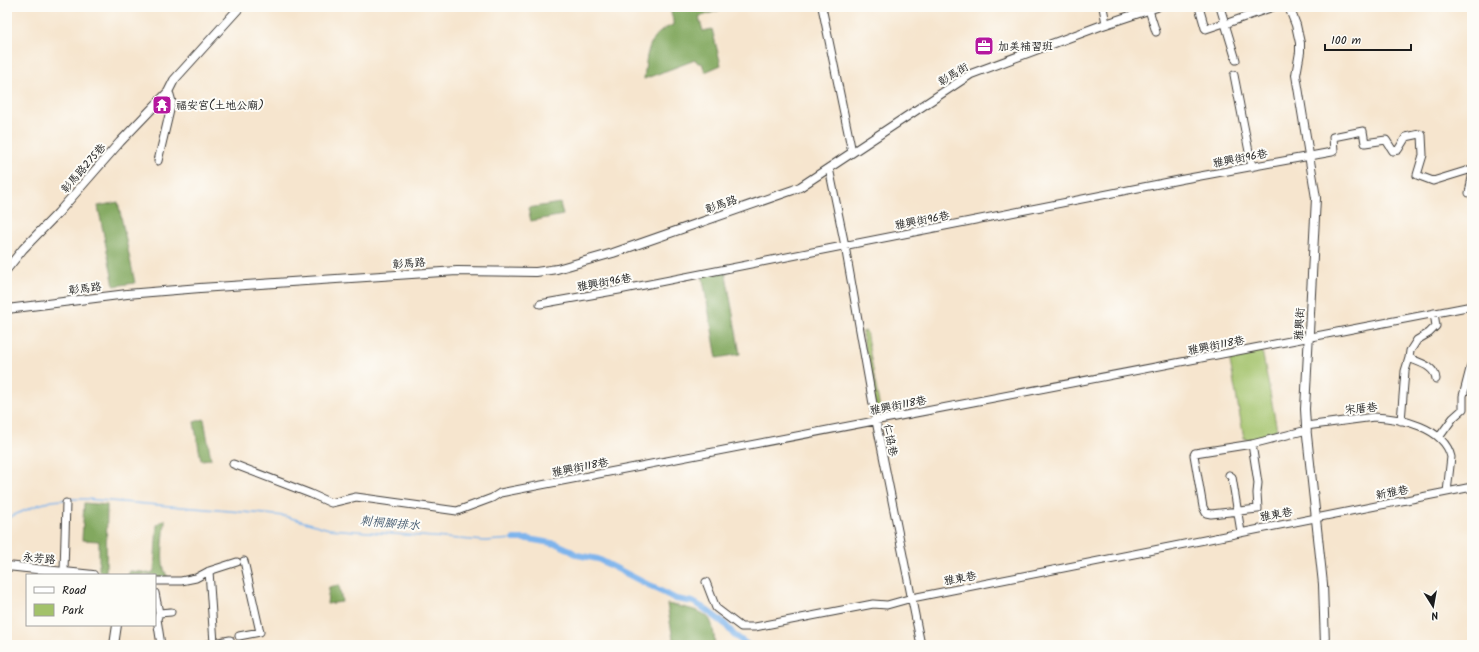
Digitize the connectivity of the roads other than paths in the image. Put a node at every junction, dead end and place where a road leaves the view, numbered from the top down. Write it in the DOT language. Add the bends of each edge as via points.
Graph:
graph roads {
  1 [pos="240,7"];
  2 [pos="822,7"];
  3 [pos="1103,7"];
  4 [pos="1157,7"];
  5 [pos="1199,7"];
  6 [pos="1220,7"];
  7 [pos="1273,7"];
  8 [pos="1289,7"];
  9 [pos="1149,10"];
  10 [pos="1225,23"];
  11 [pos="1106,24"];
  12 [pos="1156,32"];
  13 [pos="1236,60"];
  14 [pos="1234,75"];
  15 [pos="168,92"];
  16 [pos="852,152"];
  17 [pos="1308,156"];
  18 [pos="158,161"];
  19 [pos="1252,166"];
  20 [pos="829,168"];
  21 [pos="1472,168"];
  22 [pos="1472,177"];
  23 [pos="800,186"];
  24 [pos="1469,193"];
  25 [pos="845,246"];
  26 [pos="7,269"];
  27 [pos="540,304"];
  28 [pos="1472,306"];
  29 [pos="7,309"];
  30 [pos="1434,313"];
  31 [pos="1309,338"];
  32 [pos="1409,358"];
  33 [pos="1472,361"];
  34 [pos="1436,379"];
  35 [pos="876,421"];
  36 [pos="1401,421"];
  37 [pos="1306,428"];
  38 [pos="1440,436"];
  39 [pos="1252,444"];
  40 [pos="233,464"];
  41 [pos="1229,475"];
  42 [pos="1472,487"];
  43 [pos="1447,492"];
  44 [pos="66,503"];
  45 [pos="1238,511"];
  46 [pos="1316,518"];
  47 [pos="1240,532"];
  48 [pos="7,566"];
  49 [pos="64,571"];
  50 [pos="209,571"];
  51 [pos="86,574"];
  52 [pos="156,581"];
  53 [pos="706,582"];
  54 [pos="156,598"];
  55 [pos="912,598"];
  56 [pos="171,612"];
  57 [pos="159,613"];
  58 [pos="117,626"];
  59 [pos="239,636"];
  60 [pos="230,640"];
  61 [pos="214,643"];
  62 [pos="114,645"];
  63 [pos="161,645"];
  64 [pos="204,645"];
  65 [pos="921,645"];
  66 [pos="1324,645"];
  1 -- 15 [label="street, 彰馬路275巷" via="174,80"];
  2 -- 16 [label="street"];
  3 -- 11 [label="street"];
  4 -- 9 [label="street, 彰馬街"];
  5 -- 10 [label="street" via="1204,28"];
  6 -- 10 [label="street"];
  7 -- 10 [label="street"];
  8 -- 17 [label="street, 雅興街" via="1300,43 1296,75"];
  9 -- 11 [label="street, 彰馬街"];
  9 -- 12 [label="street"];
  10 -- 13 [label="street"];
  11 -- 16 [label="street, 彰馬街" via="971,74"];
  14 -- 19 [label="street"];
  15 -- 18 [label="street" via="172,102"];
  15 -- 26 [label="street, 彰馬路275巷"];
  16 -- 20 [label="street, 彰馬街"];
  17 -- 19 [label="street, 雅興街96巷"];
  17 -- 21 [label="street, 雅興街96巷" via="1334,151 1333,137 1363,131 1365,143 1386,140 1393,151 1398,150 1406,137 1420,134 1423,155 1417,175 1433,181"];
  17 -- 31 [label="street, 雅興街" via="1316,198"];
  19 -- 25 [label="street, 雅興街96巷"];
  20 -- 23 [label="street, 彰馬街"];
  20 -- 25 [label="street, 仁協巷"];
  22 -- 24 [label="street"];
  23 -- 29 [label="street, 彰馬路" via="613,253 557,269 536,272 457,271 200,288"];
  25 -- 27 [label="street, 雅興街96巷"];
  25 -- 35 [label="street, 仁協巷"];
  28 -- 30 [label="street, 雅興街118巷"];
  30 -- 31 [label="street, 雅興街118巷"];
  30 -- 32 [label="street" via="1436,326 1417,340"];
  31 -- 35 [label="street, 雅興街118巷"];
  31 -- 37 [label="street, 雅興街"];
  32 -- 34 [label="street" via="1432,369"];
  32 -- 36 [label="street" via="1405,370"];
  33 -- 38 [label="street" via="1463,396 1463,409"];
  35 -- 40 [label="street, 雅興街118巷" via="500,493 457,511 356,497 331,503"];
  35 -- 55 [label="street, 仁協巷"];
  36 -- 37 [label="street, 宋厝巷" via="1374,417"];
  36 -- 38 [label="street, 宋厝巷" via="1425,428"];
  37 -- 39 [label="street, 雅東巷"];
  37 -- 46 [label="street, 雅興街"];
  38 -- 43 [label="street" via="1451,457"];
  39 -- 45 [label="street, 雅東巷" via="1258,483 1258,509"];
  39 -- 45 [label="street, 雅東巷" via="1194,455 1204,510 1208,514"];
  41 -- 45 [label="street" via="1232,477"];
  42 -- 43 [label="street, 新雅巷"];
  43 -- 46 [label="street, 新雅巷"];
  44 -- 49 [label="street"];
  45 -- 47 [label="street"];
  46 -- 47 [label="street, 雅東巷"];
  46 -- 66 [label="street, 雅興街" via="1323,584"];
  47 -- 55 [label="street, 雅東巷"];
  48 -- 49 [label="street, 永芳路"];
  49 -- 51 [label="street, 永芳路"];
  50 -- 52 [label="street" via="196,578 181,581"];
  50 -- 59 [label="street" via="241,561 260,632"];
  50 -- 61 [label="street"];
  53 -- 55 [label="street, 雅東巷" via="716,608 741,627 755,627 873,604 887,605"];
  54 -- 57 [label="street"];
  55 -- 65 [label="street, 仁協巷"];
  56 -- 57 [label="street"];
  57 -- 63 [label="street" via="157,619"];
  58 -- 62 [label="street"];
  60 -- 61 [label="street"];
  61 -- 64 [label="street"];
}
